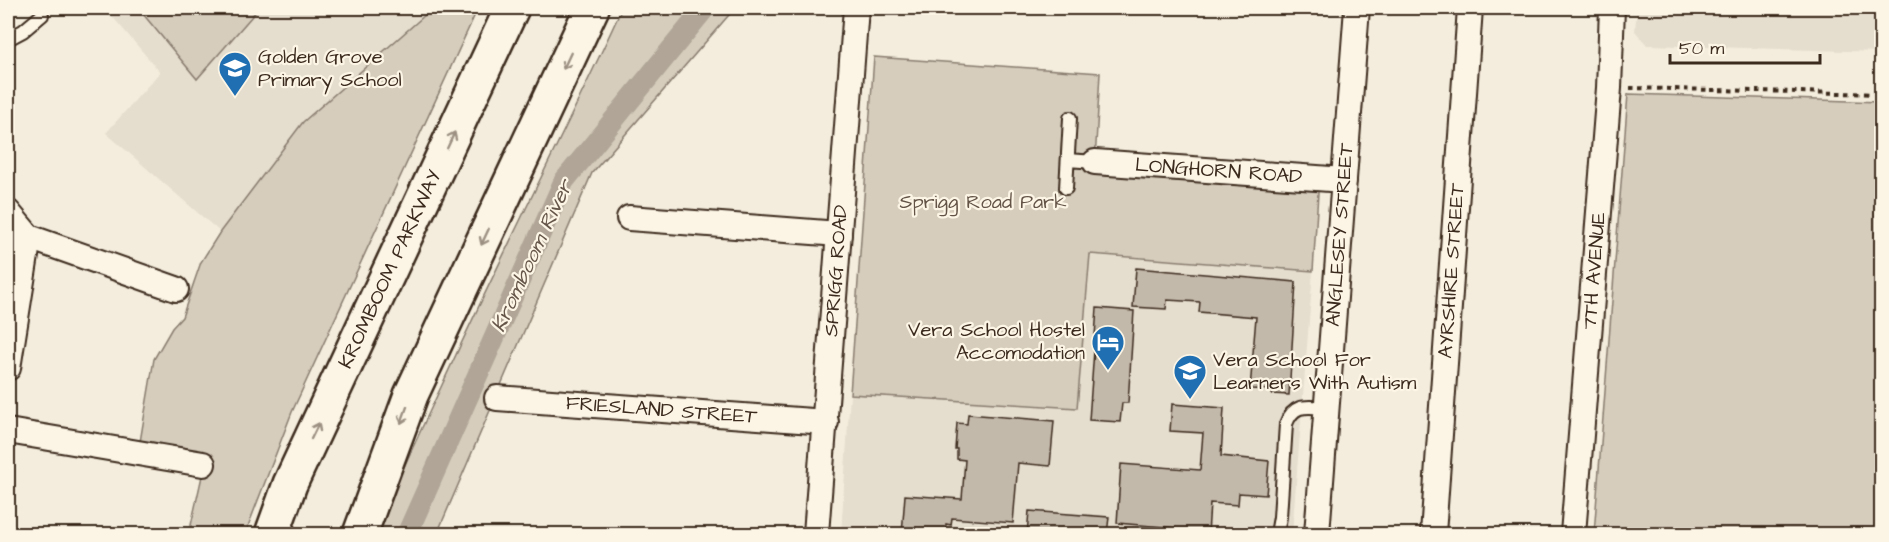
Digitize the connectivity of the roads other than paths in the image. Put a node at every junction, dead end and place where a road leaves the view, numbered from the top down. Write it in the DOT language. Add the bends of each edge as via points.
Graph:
graph roads {
  1 [pos="512,8"];
  2 [pos="592,8"];
  3 [pos="856,8"];
  4 [pos="1357,8"];
  5 [pos="1470,8"];
  6 [pos="1612,8"];
  7 [pos="42,15"];
  8 [pos="8,39"];
  9 [pos="1070,118"];
  10 [pos="1068,160"];
  11 [pos="1095,162"];
  12 [pos="1344,180"];
  13 [pos="1066,188"];
  14 [pos="8,212"];
  15 [pos="629,218"];
  16 [pos="839,234"];
  17 [pos="28,237"];
  18 [pos="176,290"];
  19 [pos="12,314"];
  20 [pos="8,368"];
  21 [pos="497,398"];
  22 [pos="1327,408"];
  23 [pos="826,422"];
  24 [pos="8,431"];
  25 [pos="203,464"];
  26 [pos="272,534"];
  27 [pos="360,534"];
  28 [pos="816,534"];
  29 [pos="1278,534"];
  30 [pos="1317,534"];
  31 [pos="1433,534"];
  32 [pos="1573,534"];
  26 -- 1 [label="highway, KROMBOOM PARKWAY, one-way" via="290,483"];
  2 -- 27 [label="highway, one-way" via="411,395"];
  3 -- 16 [label="street, SPRIGG ROAD"];
  4 -- 12 [label="street, ANGLESEY STREET"];
  5 -- 31 [label="street, AYRSHIRE STREET"];
  6 -- 32 [label="street, 7TH AVENUE"];
  7 -- 8 [label="lane"];
  9 -- 10 [label="lane"];
  10 -- 11 [label="lane"];
  10 -- 13 [label="lane"];
  11 -- 12 [label="street, LONGHORN ROAD"];
  12 -- 22 [label="street, ANGLESEY STREET"];
  14 -- 17 [label="street"];
  15 -- 16 [label="street"];
  16 -- 23 [label="street, SPRIGG ROAD"];
  17 -- 18 [label="street"];
  17 -- 19 [label="street"];
  19 -- 20 [label="street"];
  21 -- 23 [label="street, FRIESLAND STREET"];
  22 -- 29 [label="lane" via="1302,406 1289,415"];
  22 -- 30 [label="street, ANGLESEY STREET"];
  23 -- 28 [label="street, SPRIGG ROAD"];
  24 -- 25 [label="street"];
}
